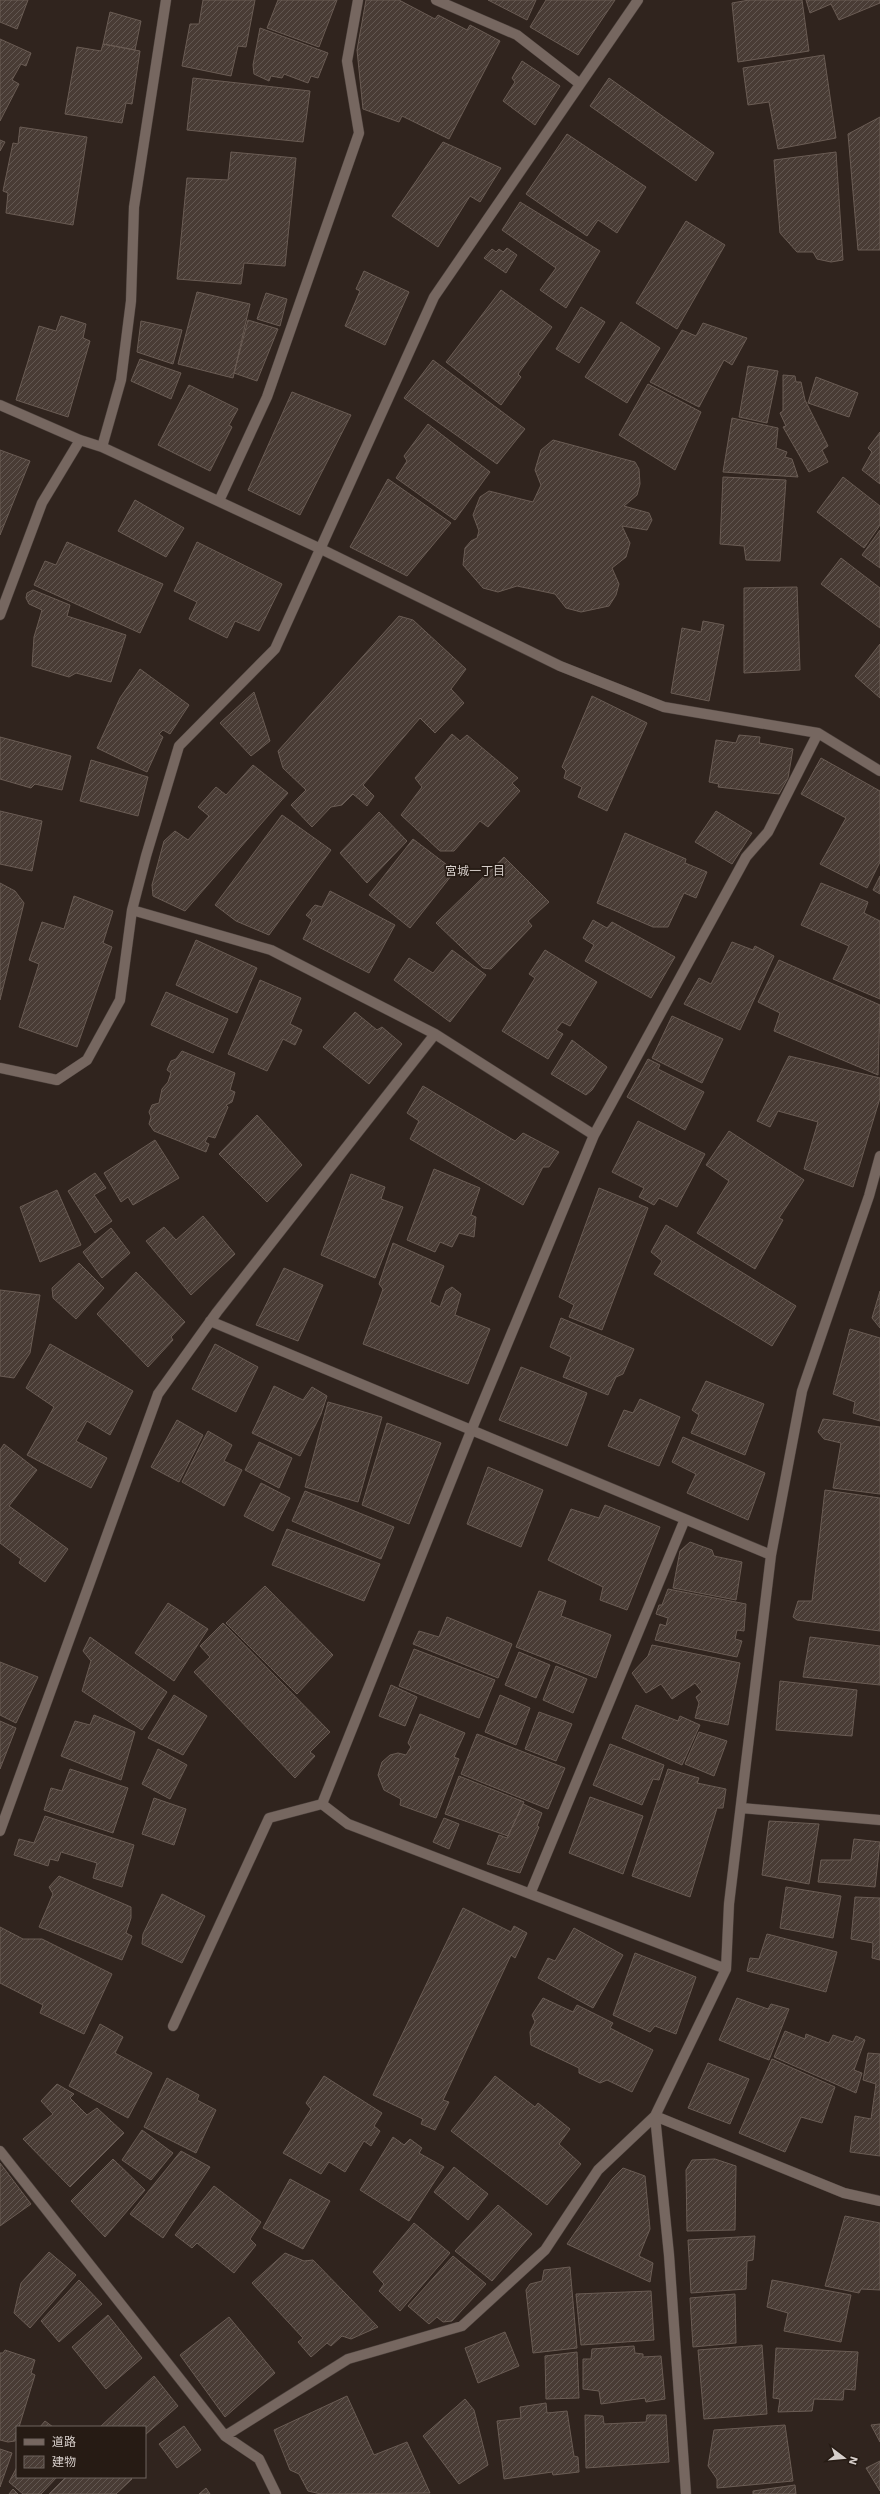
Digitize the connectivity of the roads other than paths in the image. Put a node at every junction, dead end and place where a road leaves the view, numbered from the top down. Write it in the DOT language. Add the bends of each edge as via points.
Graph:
graph roads {
  1 [pos="166,0"];
  2 [pos="358,0"];
  3 [pos="436,0"];
  4 [pos="638,0"];
  5 [pos="580,84"];
  6 [pos="0,405"];
  7 [pos="80,440"];
  8 [pos="102,447"];
  9 [pos="219,501"];
  10 [pos="321,549"];
  11 [pos="0,615"];
  12 [pos="818,733"];
  13 [pos="880,771"];
  14 [pos="132,910"];
  15 [pos="435,1034"];
  16 [pos="0,1068"];
  17 [pos="594,1135"];
  18 [pos="880,1156"];
  19 [pos="210,1321"];
  20 [pos="470,1431"];
  21 [pos="685,1519"];
  22 [pos="771,1555"];
  23 [pos="322,1804"];
  24 [pos="742,1808"];
  25 [pos="880,1820"];
  26 [pos="0,1831"];
  27 [pos="530,1894"];
  28 [pos="726,1969"];
  29 [pos="173,2026"];
  30 [pos="655,2116"];
  31 [pos="0,2151"];
  32 [pos="880,2201"];
  33 [pos="226,2436"];
  34 [pos="276,2494"];
  35 [pos="686,2494"];
  1 -- 8 [label="street" via="134,207 131,301 121,380"];
  2 -- 9 [label="street" via="347,61 359,133 267,397"];
  3 -- 5 [label="street" via="517,35"];
  4 -- 5 [label="street"];
  5 -- 10 [label="street" via="434,296"];
  6 -- 7 [label="street"];
  7 -- 8 [label="street"];
  7 -- 11 [label="street" via="42,503"];
  8 -- 9 [label="street"];
  9 -- 10 [label="street"];
  10 -- 12 [label="street" via="560,666 664,707"];
  10 -- 14 [label="street" via="275,649 179,746"];
  12 -- 13 [label="street"];
  12 -- 17 [label="street" via="768,832 746,857"];
  14 -- 15 [label="street" via="271,950"];
  14 -- 16 [label="street" via="120,1000 87,1060 57,1080"];
  15 -- 17 [label="street"];
  15 -- 19 [label="street"];
  17 -- 20 [label="street"];
  18 -- 22 [label="street" via="869,1196 802,1391"];
  19 -- 20 [label="street"];
  19 -- 26 [label="street" via="158,1394"];
  20 -- 21 [label="street"];
  20 -- 23 [label="street"];
  21 -- 22 [label="street"];
  21 -- 27 [label="street"];
  22 -- 24 [label="street"];
  23 -- 27 [label="street" via="348,1824"];
  23 -- 29 [label="street" via="269,1818"];
  24 -- 25 [label="street"];
  24 -- 28 [label="street" via="729,1904"];
  27 -- 28 [label="street"];
  28 -- 30 [label="street"];
  30 -- 32 [label="street" via="844,2193"];
  30 -- 33 [label="street" via="598,2170 544,2250 462,2326 348,2359"];
  30 -- 35 [label="street" via="669,2256"];
  31 -- 33 [label="street"];
  33 -- 34 [label="street" via="259,2459"];
}
